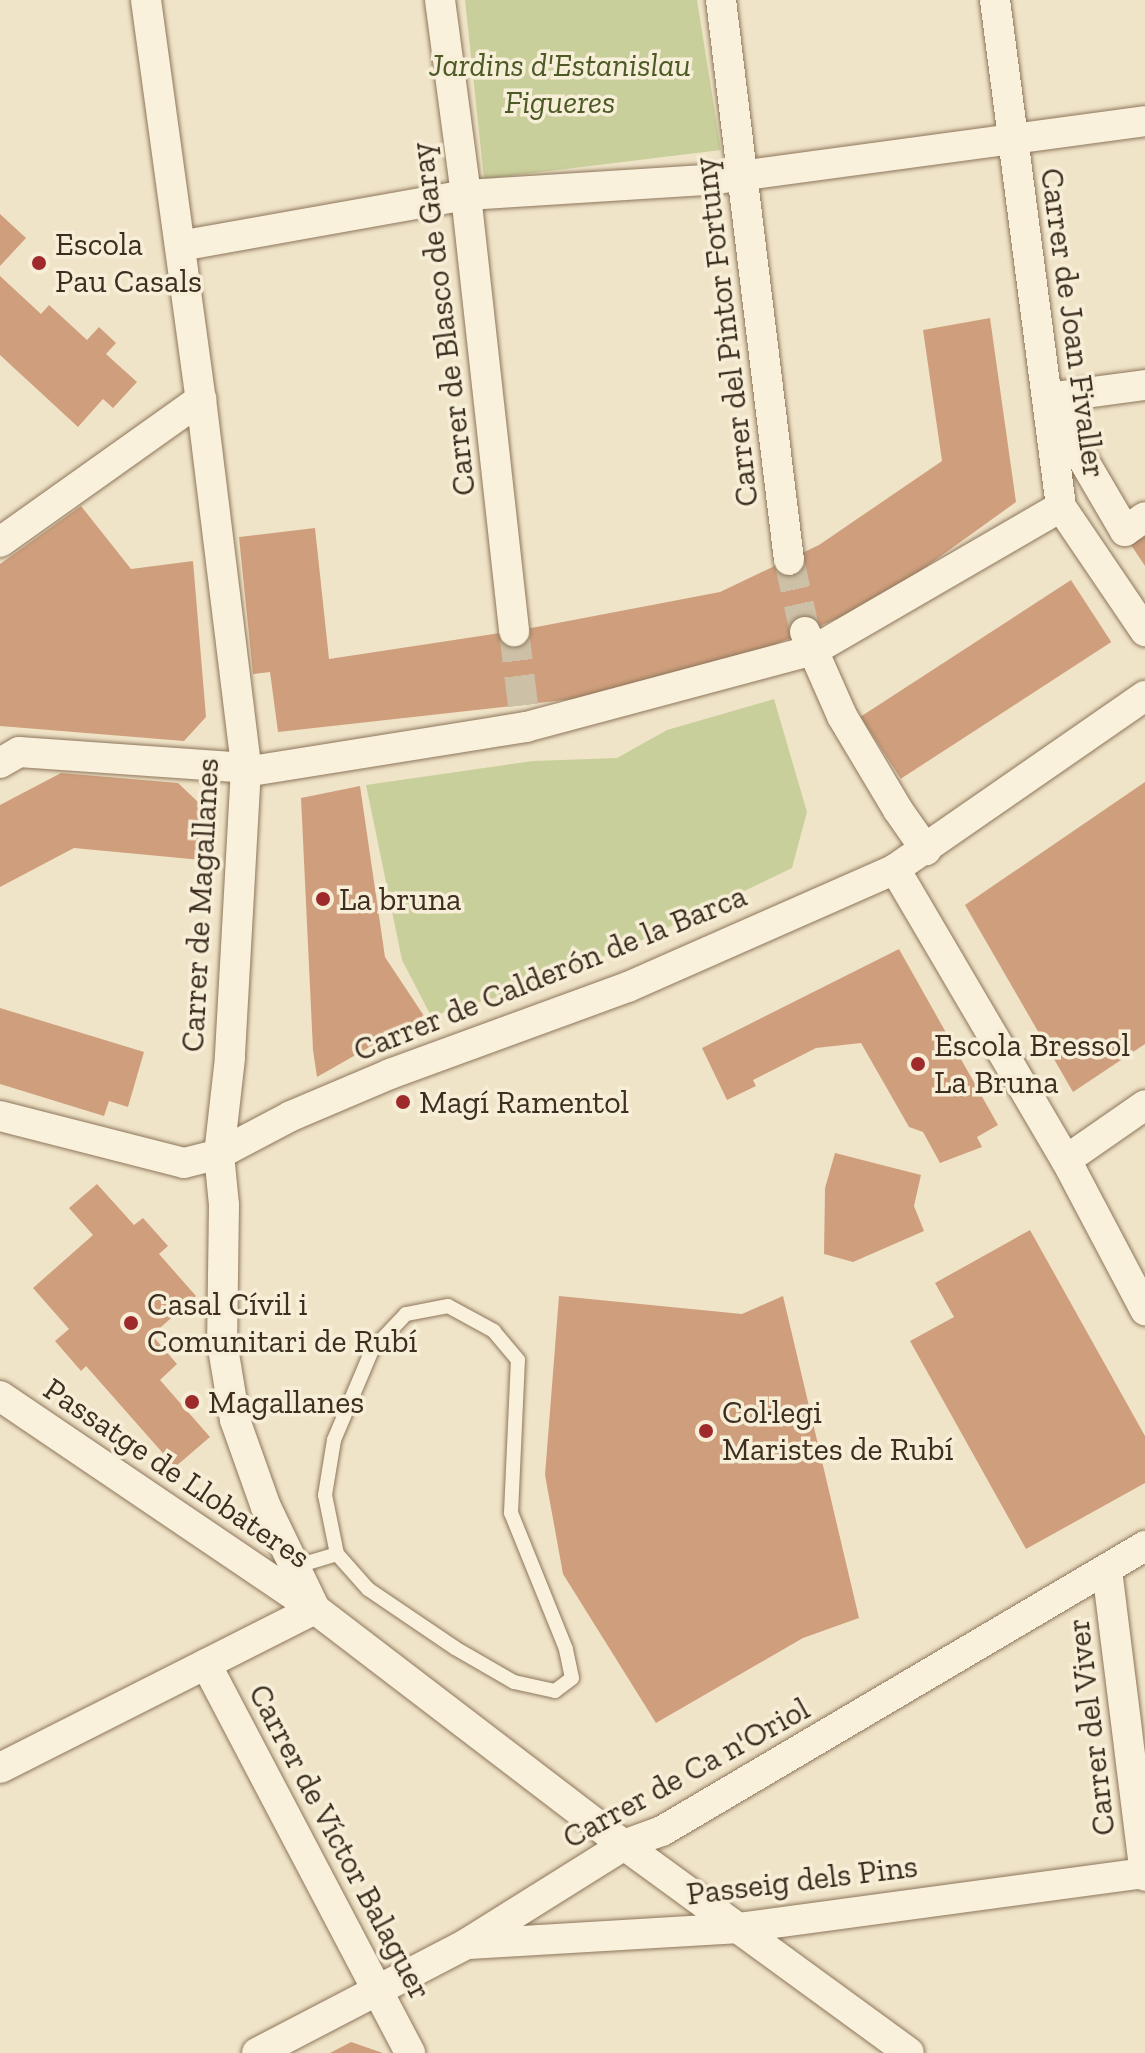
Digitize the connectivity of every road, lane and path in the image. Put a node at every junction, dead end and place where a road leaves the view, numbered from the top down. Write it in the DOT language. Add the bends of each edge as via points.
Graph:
graph roads {
  1 [pos="146,0"];
  2 [pos="440,0"];
  3 [pos="721,0"];
  4 [pos="995,0"];
  5 [pos="1145,121"];
  6 [pos="1012,137"];
  7 [pos="743,174"];
  8 [pos="466,195"];
  9 [pos="180,246"];
  10 [pos="1145,385"];
  11 [pos="201,399"];
  12 [pos="1061,507"];
  13 [pos="1145,517"];
  14 [pos="0,542"];
  15 [pos="789,560"];
  16 [pos="514,631"];
  17 [pos="1145,631"];
  18 [pos="810,641"];
  19 [pos="1145,696"];
  20 [pos="6,754"];
  21 [pos="246,770"];
  22 [pos="926,850"];
  23 [pos="895,869"];
  24 [pos="1145,1105"];
  25 [pos="0,1116"];
  26 [pos="219,1154"];
  27 [pos="1066,1160"];
  28 [pos="1145,1310"];
  29 [pos="0,1396"];
  30 [pos="1145,1546"];
  31 [pos="337,1554"];
  32 [pos="294,1567"];
  33 [pos="1107,1570"];
  34 [pos="315,1609"];
  35 [pos="206,1664"];
  36 [pos="0,1768"];
  37 [pos="626,1844"];
  38 [pos="1145,1874"];
  39 [pos="738,1928"];
  40 [pos="466,1944"];
  41 [pos="377,1991"];
  42 [pos="257,2053"];
  43 [pos="410,2053"];
  44 [pos="909,2053"];
  1 -- 9 [label="street, Carrer de Magallanes"];
  2 -- 8 [label="street, Carrer de Blasco de Garay"];
  3 -- 7 [label="street, Carrer del Pintor Fortuny"];
  4 -- 6 [label="street, Carrer de Joan Fivaller"];
  5 -- 6 [label="street"];
  6 -- 7 [label="street"];
  6 -- 12 [label="street, Carrer de Joan Fivaller"];
  7 -- 8 [label="street"];
  7 -- 15 [label="street, Carrer del Pintor Fortuny"];
  8 -- 9 [label="street"];
  8 -- 16 [label="street, Carrer de Blasco de Garay"];
  9 -- 11 [label="street, Carrer de Magallanes"];
  10 -- 13 [label="street" via="1064,396 1081,456 1125,531"];
  11 -- 14 [label="street"];
  11 -- 21 [label="street, Carrer de Magallanes"];
  12 -- 17 [label="street, Carrer de Joan Fivaller"];
  12 -- 18 [label="street"];
  18 -- 21 [label="street" via="524,716"];
  18 -- 22 [label="street" via="842,716"];
  19 -- 22 [label="street, Carrer de Calderón de la Barca"];
  20 -- 21 [label="street"];
  21 -- 26 [label="street, Carrer de Magallanes" via="230,1058"];
  22 -- 23 [label="street, Carrer de Calderón de la Barca"];
  23 -- 26 [label="street, Carrer de Calderón de la Barca" via="628,987 390,1074"];
  23 -- 27 [label="street"];
  24 -- 27 [label="street"];
  25 -- 26 [label="street, Carrer de Calderón de la Barca" via="184,1163"];
  26 -- 32 [label="street, Carrer de Magallanes" via="224,1205 222,1342 235,1420"];
  27 -- 28 [label="street"];
  29 -- 34 [label="street, Passatge de Llobateres"];
  30 -- 33 [label="street, Carrer de Ca n'Oriol"];
  31 -- 31 [label="lane" via="368,1589 514,1682 555,1691 572,1678 566,1649 511,1513 518,1360 494,1331 448,1306 406,1314 372,1350 331,1454 325,1495"];
  31 -- 32 [label="lane"];
  32 -- 34 [label="street, Carrer de Magallanes"];
  33 -- 37 [label="street, Carrer de Ca n'Oriol" via="662,1831"];
  33 -- 38 [label="street, Carrer del Viver"];
  34 -- 35 [label="street"];
  34 -- 37 [label="street, Passatge de Llobateres"];
  35 -- 36 [label="street"];
  35 -- 41 [label="street, Carrer de Víctor Balaguer"];
  37 -- 39 [label="street, Passatge de Llobateres"];
  37 -- 40 [label="street, Carrer de Ca n'Oriol"];
  38 -- 39 [label="street, Passeig dels Pins"];
  39 -- 40 [label="street, Passeig dels Pins"];
  39 -- 44 [label="street, Passatge de Llobateres"];
  40 -- 41 [label="street, Carrer de Ca n'Oriol"];
  41 -- 42 [label="street, Carrer de Ca n'Oriol"];
  41 -- 43 [label="street, Carrer de Víctor Balaguer"];
}
